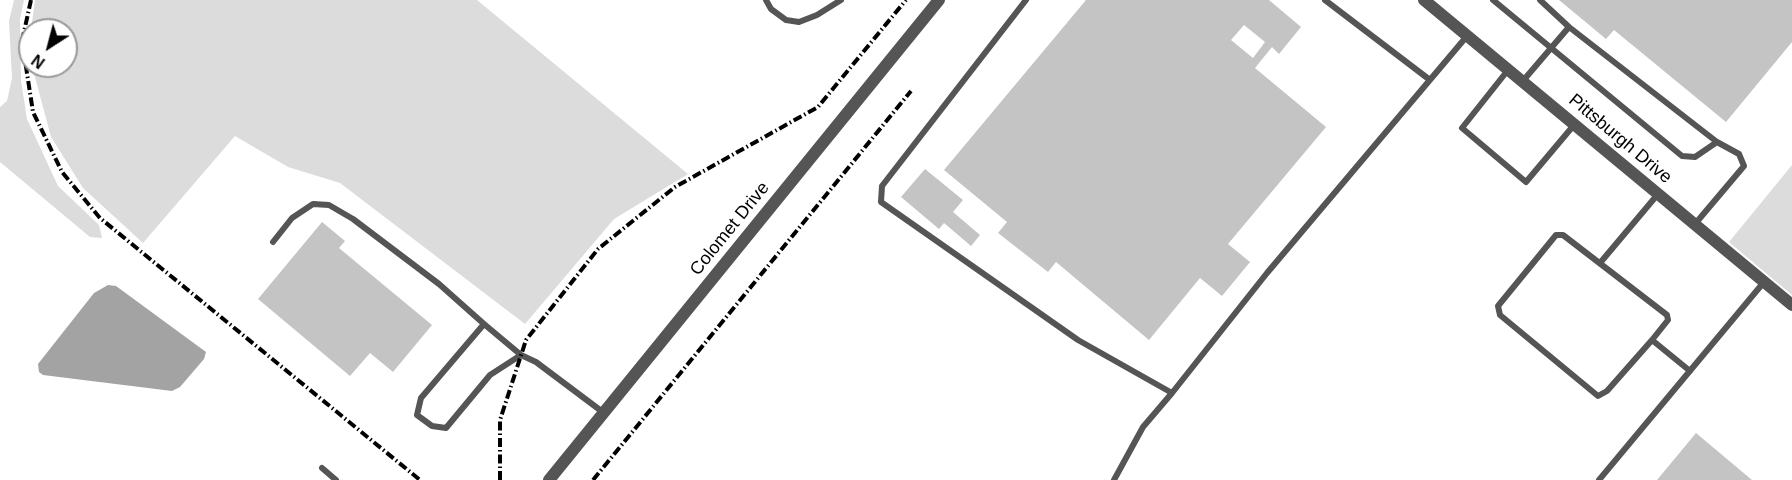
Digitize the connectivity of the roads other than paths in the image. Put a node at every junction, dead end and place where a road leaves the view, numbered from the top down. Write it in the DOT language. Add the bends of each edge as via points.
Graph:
graph roads {
  1 [pos="766,0"];
  2 [pos="841,0"];
  3 [pos="939,0"];
  4 [pos="1026,0"];
  5 [pos="1325,0"];
  6 [pos="1424,0"];
  7 [pos="1493,0"];
  8 [pos="1540,0"];
  9 [pos="1569,27"];
  10 [pos="1467,36"];
  11 [pos="1551,49"];
  12 [pos="1508,70"];
  13 [pos="1430,80"];
  14 [pos="1522,82"];
  15 [pos="1574,124"];
  16 [pos="1717,142"];
  17 [pos="1658,194"];
  18 [pos="1695,224"];
  19 [pos="273,242"];
  20 [pos="1599,263"];
  21 [pos="1764,282"];
  22 [pos="1792,305"];
  23 [pos="484,324"];
  24 [pos="1652,340"];
  25 [pos="521,355"];
  26 [pos="1690,371"];
  27 [pos="1172,393"];
  28 [pos="603,413"];
  29 [pos="322,468"];
  30 [pos="336,480"];
  31 [pos="549,480"];
  32 [pos="1114,480"];
  33 [pos="1599,480"];
  1 -- 2 [label="lane" via="786,20 798,22"];
  3 -- 28 [label="street, Colomet Drive"];
  4 -- 27 [label="lane" via="882,186 881,202 1078,340"];
  5 -- 13 [label="lane"];
  6 -- 10 [label="street, Pittsburgh Drive"];
  7 -- 11 [label="lane"];
  8 -- 9 [label="lane"];
  9 -- 11 [label="lane"];
  9 -- 16 [label="lane"];
  10 -- 12 [label="street, Pittsburgh Drive"];
  10 -- 13 [label="lane"];
  11 -- 14 [label="lane"];
  11 -- 16 [label="lane" via="1682,156 1695,158"];
  12 -- 14 [label="street, Pittsburgh Drive"];
  12 -- 15 [label="lane" via="1462,128 1526,182"];
  13 -- 27 [label="lane" via="1267,273"];
  14 -- 15 [label="street, Pittsburgh Drive"];
  15 -- 17 [label="street, Pittsburgh Drive"];
  16 -- 18 [label="lane" via="1739,154 1744,166"];
  17 -- 18 [label="street, Pittsburgh Drive"];
  17 -- 20 [label="lane"];
  18 -- 21 [label="street, Pittsburgh Drive"];
  19 -- 23 [label="lane" via="291,218 313,204 329,205 439,284"];
  20 -- 24 [label="lane" via="1667,315 1668,320"];
  20 -- 24 [label="lane" via="1563,235 1556,235 1498,306 1500,315 1598,396 1607,391"];
  21 -- 22 [label="street, Pittsburgh Drive"];
  21 -- 26 [label="lane"];
  23 -- 25 [label="lane"];
  23 -- 25 [label="lane" via="421,398 417,415 432,426 446,428 490,375"];
  24 -- 26 [label="lane"];
  25 -- 28 [label="lane"];
  26 -- 33 [label="lane"];
  27 -- 32 [label="lane" via="1143,427"];
  28 -- 31 [label="street, Colomet Drive"];
  29 -- 30 [label="lane"];
}
